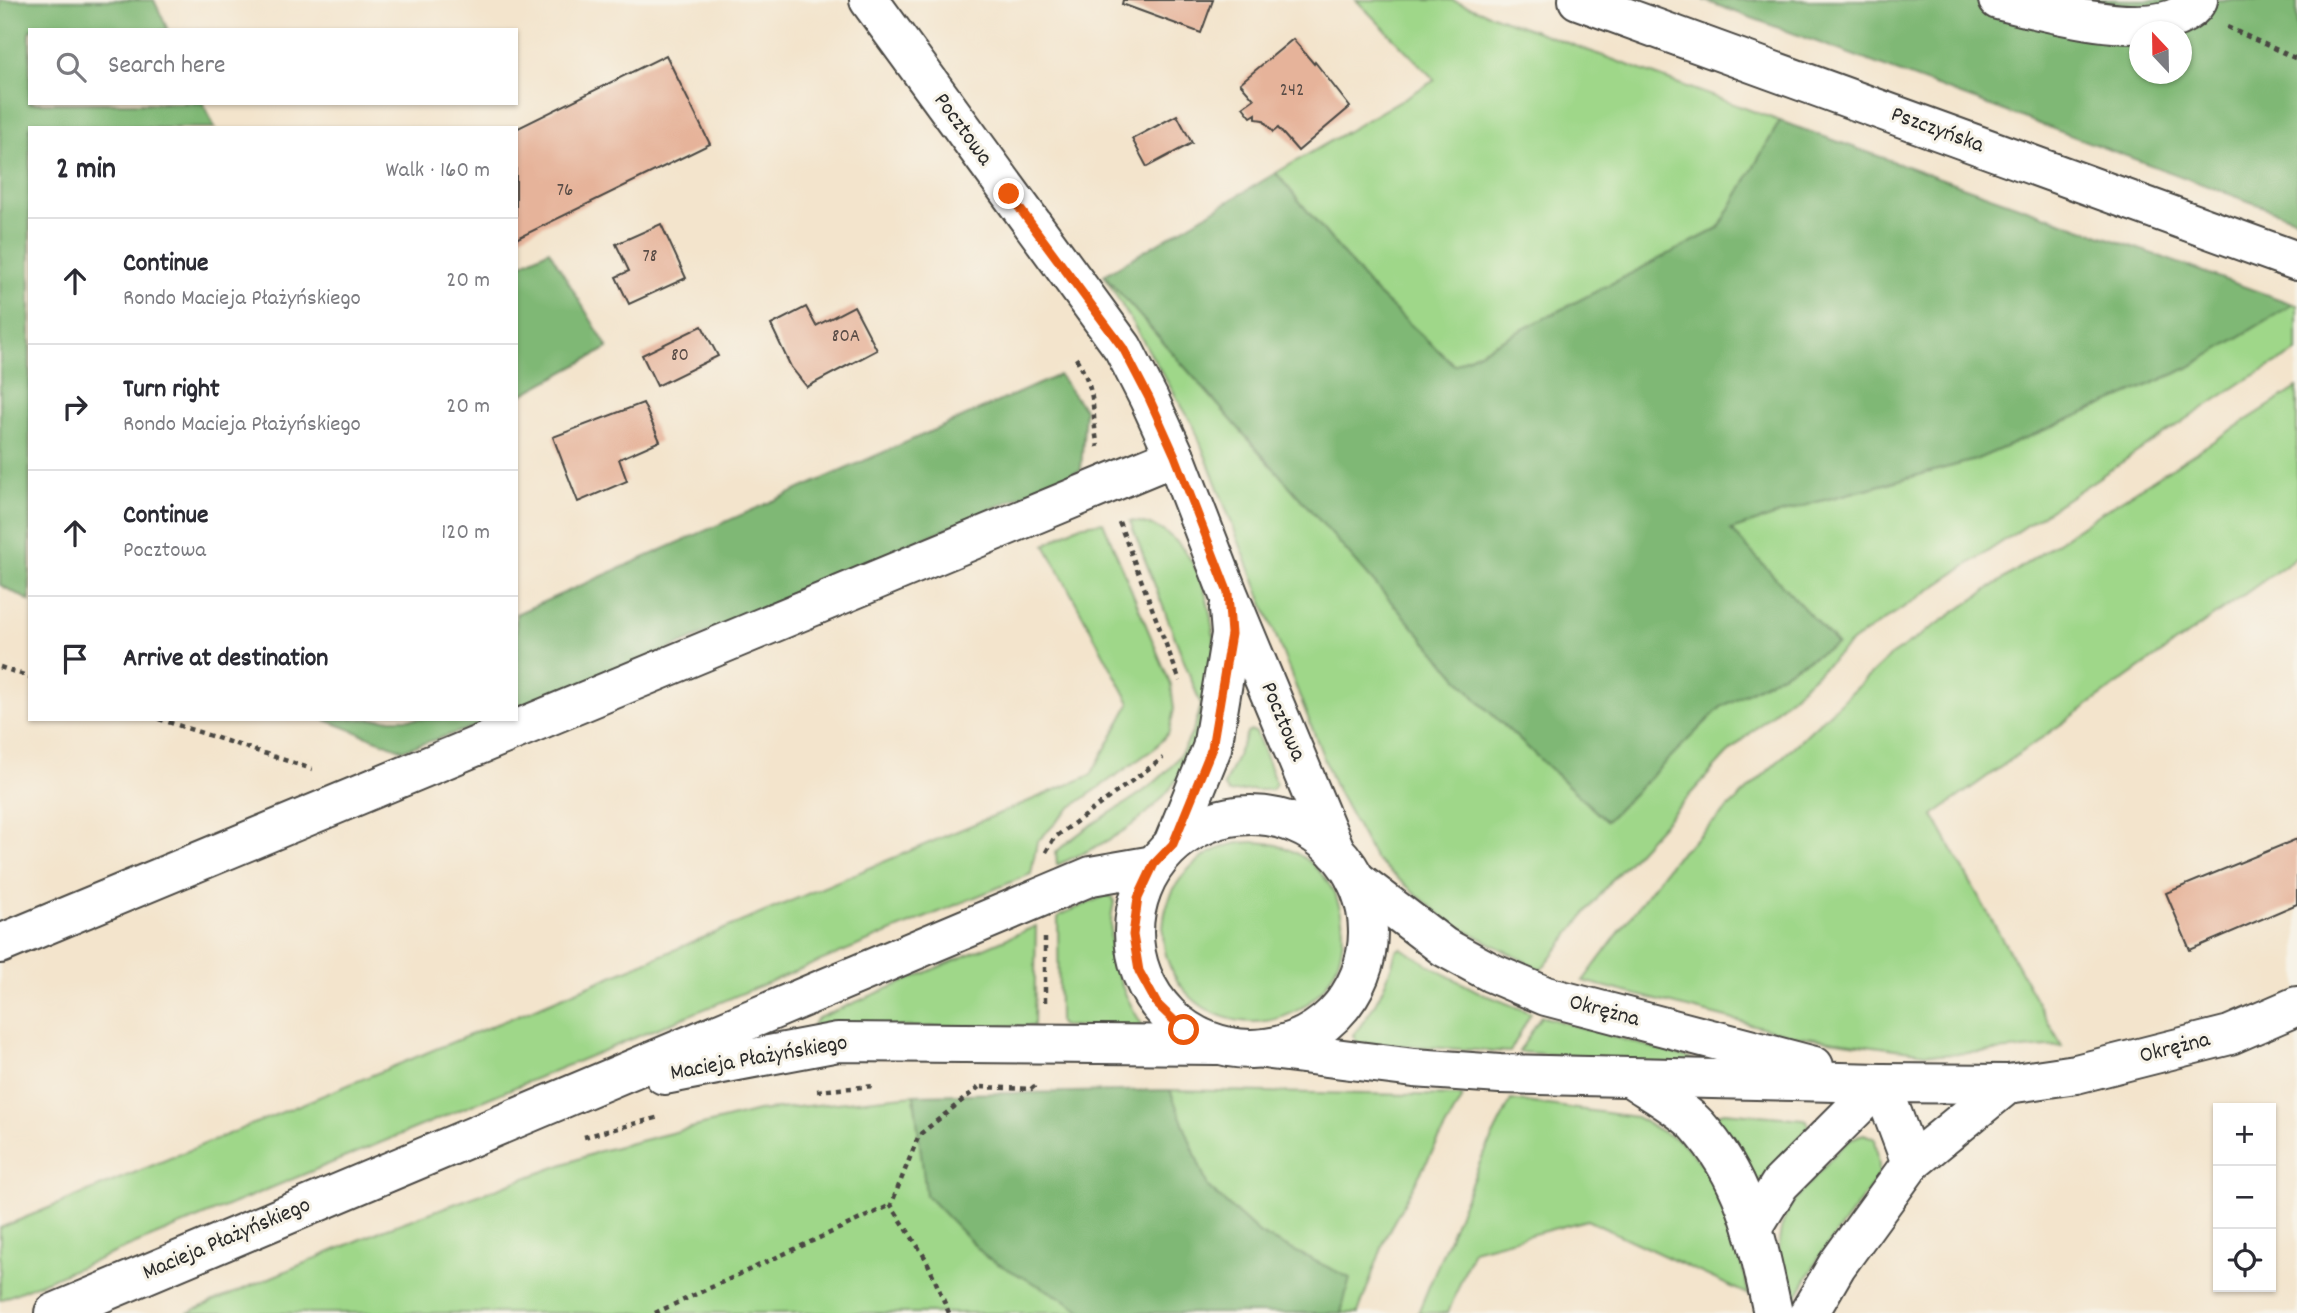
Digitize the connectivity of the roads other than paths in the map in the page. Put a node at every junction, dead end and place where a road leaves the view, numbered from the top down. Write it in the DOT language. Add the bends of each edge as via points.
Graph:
graph roads {
  1 [pos="869,0"];
  2 [pos="1577,0"];
  3 [pos="1998,0"];
  4 [pos="2194,6"];
  5 [pos="2297,261"];
  6 [pos="1175,456"];
  7 [pos="1228,593"];
  8 [pos="1164,854"];
  9 [pos="1346,866"];
  10 [pos="0,944"];
  11 [pos="2297,1006"];
  12 [pos="2297,1018"];
  13 [pos="2230,1035"];
  14 [pos="1217,1045"];
  15 [pos="1264,1049"];
  16 [pos="1631,1078"];
  17 [pos="1881,1083"];
  18 [pos="2008,1084"];
  19 [pos="439,1150"];
  20 [pos="1911,1163"];
  21 [pos="1754,1226"];
  22 [pos="54,1313"];
  23 [pos="1773,1313"];
  24 [pos="1809,1313"];
  1 -- 6 [label="street, Pocztowa" via="1123,348"];
  2 -- 5 [label="street, Pszczyńska"];
  3 -- 4 [label="street" via="2071,19 2154,25"];
  6 -- 7 [label="street, Pocztowa"];
  6 -- 10 [label="street"];
  7 -- 8 [label="street, Pocztowa" via="1231,634 1212,748"];
  7 -- 9 [label="street, Pocztowa"];
  8 -- 9 [label="street" via="1203,825 1238,816 1274,817 1308,830"];
  8 -- 14 [label="street" via="1138,898 1133,935 1139,971 1157,1004 1184,1030"];
  8 -- 19 [label="street, Macieja Płażyńskiego" via="1091,876"];
  9 -- 15 [label="street" via="1367,915 1367,953 1354,988 1331,1017 1300,1039"];
  9 -- 17 [label="street, Okrężna" via="1444,947 1546,996"];
  11 -- 13 [label="street, Okrężna"];
  12 -- 13 [label="street"];
  13 -- 18 [label="street, Okrężna" via="2076,1074"];
  14 -- 15 [label="street"];
  14 -- 19 [label="street, Macieja Płażyńskiego" via="838,1042 674,1071"];
  15 -- 16 [label="street, Okrężna" via="1414,1068"];
  16 -- 17 [label="street, Okrężna"];
  16 -- 21 [label="street" via="1695,1123 1729,1167"];
  17 -- 18 [label="street, Okrężna"];
  17 -- 20 [label="street"];
  17 -- 21 [label="street" via="1780,1184"];
  18 -- 20 [label="street"];
  19 -- 22 [label="street, Macieja Płażyńskiego"];
  20 -- 24 [label="street" via="1837,1265"];
  21 -- 23 [label="street"];
}
